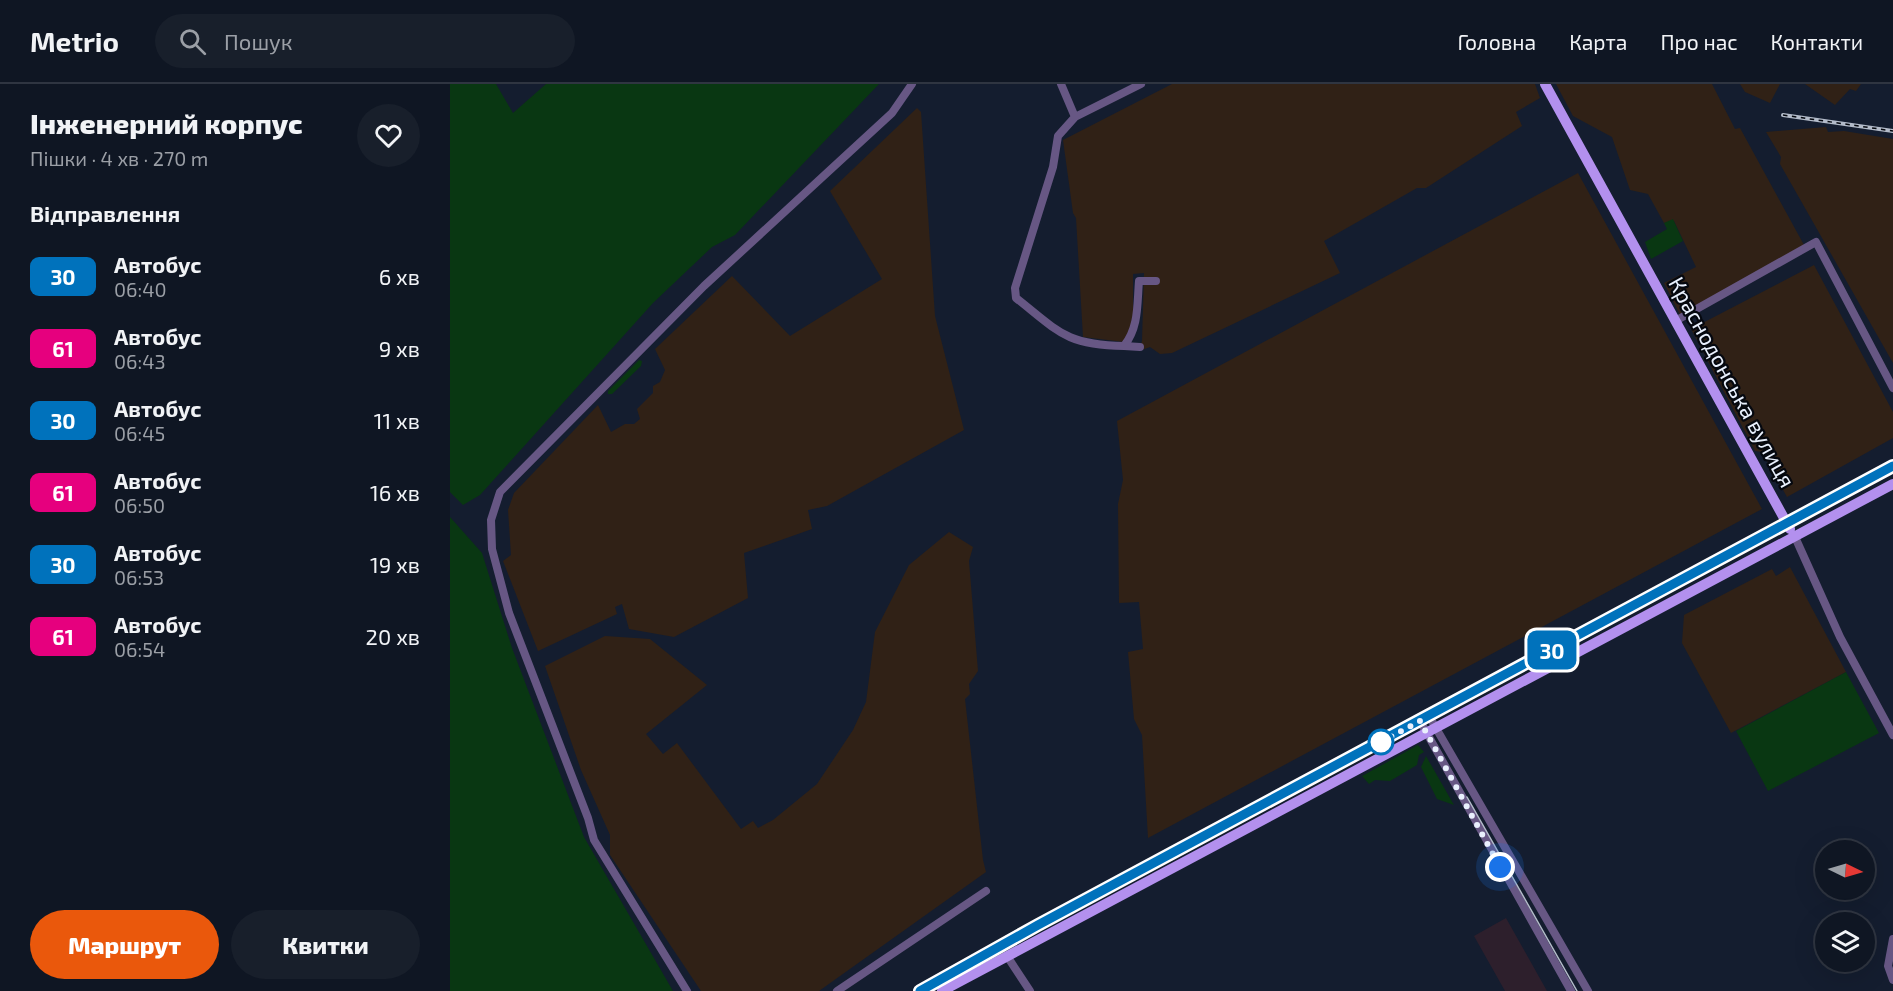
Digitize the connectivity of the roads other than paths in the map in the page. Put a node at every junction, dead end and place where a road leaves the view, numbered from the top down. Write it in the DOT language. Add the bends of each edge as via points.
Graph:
graph roads {
  1 [pos="912,84"];
  2 [pos="1061,84"];
  3 [pos="1141,84"];
  4 [pos="1545,84"];
  5 [pos="1075,117"];
  6 [pos="1156,281"];
  7 [pos="1677,320"];
  8 [pos="1124,346"];
  9 [pos="1140,347"];
  10 [pos="1893,388"];
  11 [pos="1893,466"];
  12 [pos="1893,484"];
  13 [pos="1787,523"];
  14 [pos="1795,537"];
  15 [pos="1427,724"];
  16 [pos="1893,735"];
  17 [pos="1479,799"];
  18 [pos="1466,807"];
  19 [pos="986,891"];
  20 [pos="1893,939"];
  21 [pos="1007,956"];
  22 [pos="1893,980"];
  23 [pos="687,991"];
  24 [pos="837,991"];
  25 [pos="920,991"];
  26 [pos="942,991"];
  27 [pos="1030,991"];
  28 [pos="1571,991"];
  29 [pos="1588,991"];
  1 -- 23 [label="street" via="892,113 704,286 500,492 491,520 492,549 509,613 594,840"];
  2 -- 5 [label="street"];
  3 -- 5 [label="street"];
  4 -- 7 [label="main road, Краснодонська вулиця"];
  5 -- 8 [label="street" via="1058,136 1053,167 1015,288 1016,298 1073,341 1093,346"];
  6 -- 8 [label="street" via="1139,281 1136,323"];
  7 -- 10 [label="street" via="1816,242"];
  7 -- 13 [label="main road, Краснодонська вулиця"];
  8 -- 9 [label="street"];
  11 -- 13 [label="main road"];
  12 -- 14 [label="main road"];
  13 -- 14 [label="main road, Краснодонська вулиця"];
  13 -- 15 [label="main road"];
  14 -- 15 [label="main road"];
  14 -- 16 [label="street, Краснодонська вулиця" via="1840,637"];
  15 -- 17 [label="street"];
  15 -- 18 [label="street"];
  15 -- 21 [label="main road"];
  15 -- 25 [label="main road" via="1034,927"];
  17 -- 18 [label="street"];
  17 -- 29 [label="street"];
  18 -- 28 [label="street"];
  19 -- 24 [label="street"];
  20 -- 22 [label="street" via="1888,966"];
  21 -- 26 [label="main road"];
  21 -- 27 [label="street"];
}
